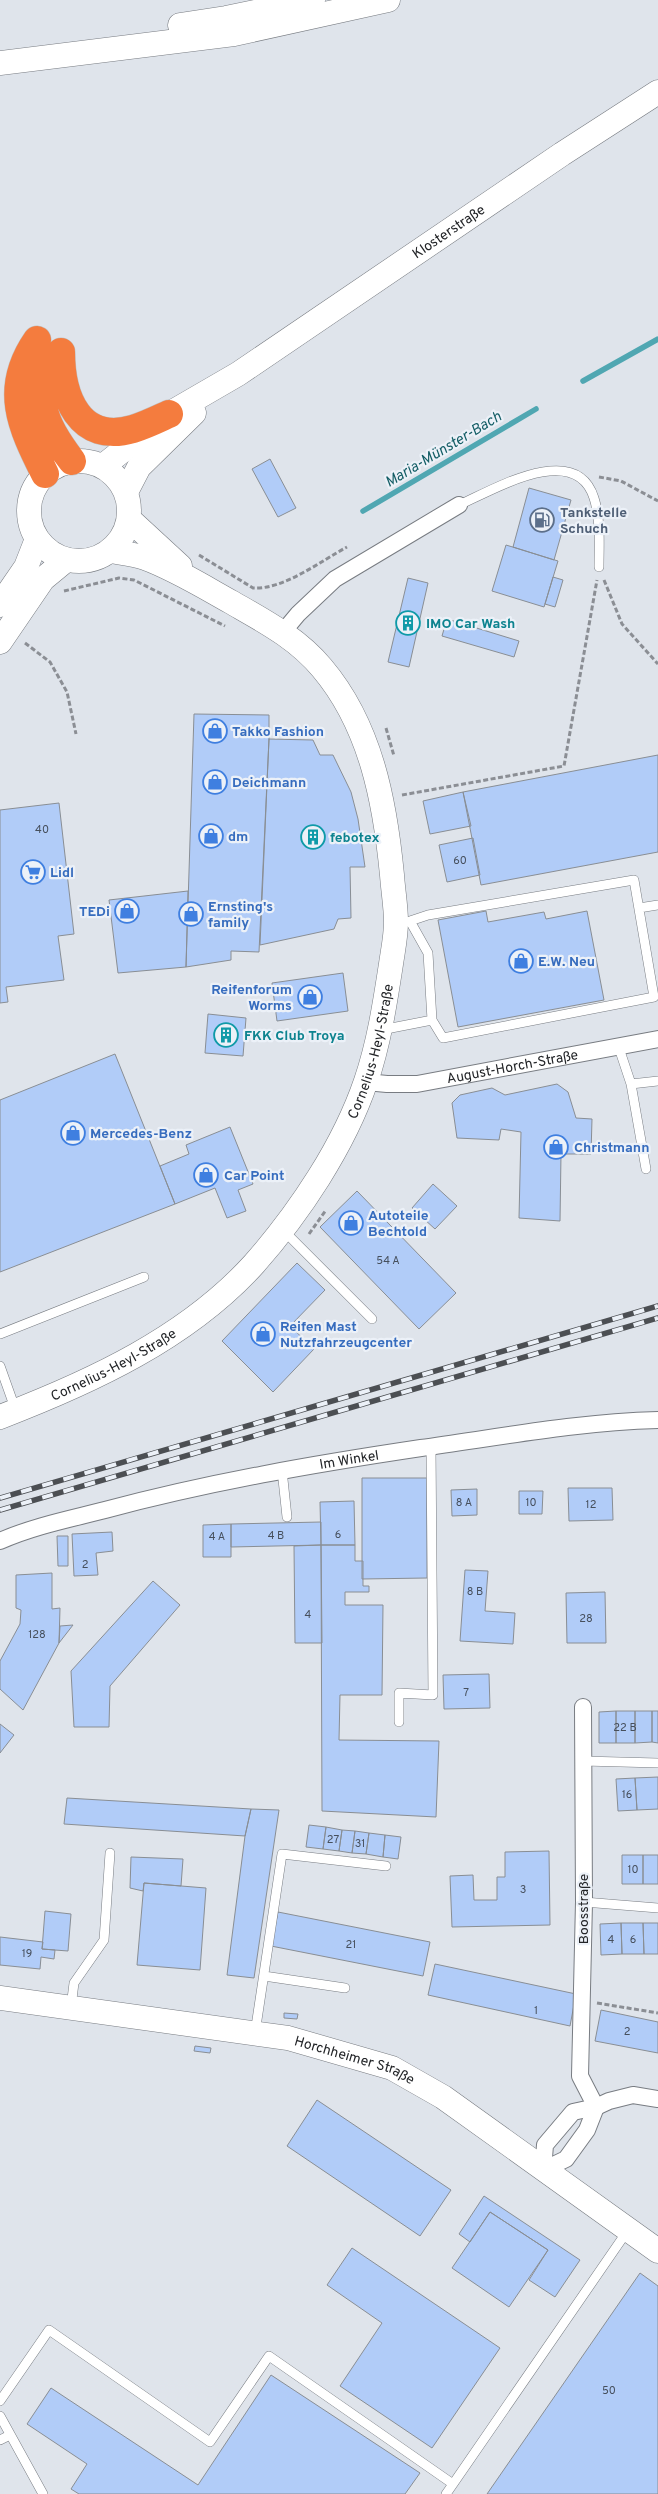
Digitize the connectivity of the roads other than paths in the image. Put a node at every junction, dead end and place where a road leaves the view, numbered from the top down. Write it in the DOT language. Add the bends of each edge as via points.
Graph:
graph roads {
  1 [pos="313,0"];
  2 [pos="388,0"];
  3 [pos="0,47"];
  4 [pos="0,63"];
  5 [pos="658,92"];
  6 [pos="37,340"];
  7 [pos="238,374"];
  8 [pos="169,414"];
  9 [pos="72,461"];
  10 [pos="103,466"];
  11 [pos="45,474"];
  12 [pos="126,492"];
  13 [pos="459,505"];
  14 [pos="129,519"];
  15 [pos="37,539"];
  16 [pos="110,551"];
  17 [pos="66,560"];
  18 [pos="599,567"];
  19 [pos="204,587"];
  20 [pos="0,605"];
  21 [pos="283,632"];
  22 [pos="11,641"];
  23 [pos="658,905"];
  24 [pos="639,908"];
  25 [pos="403,923"];
  26 [pos="432,1020"];
  27 [pos="379,1030"];
  28 [pos="658,1039"];
  29 [pos="618,1045"];
  30 [pos="658,1081"];
  31 [pos="366,1082"];
  32 [pos="631,1084"];
  33 [pos="646,1169"];
  34 [pos="283,1229"];
  35 [pos="144,1277"];
  36 [pos="372,1319"];
  37 [pos="0,1334"];
  38 [pos="0,1366"];
  39 [pos="8,1414"];
  40 [pos="658,1420"];
  41 [pos="431,1447"];
  42 [pos="282,1470"];
  43 [pos="287,1517"];
  44 [pos="0,1541"];
  45 [pos="583,1707"];
  46 [pos="399,1722"];
  47 [pos="583,1761"];
  48 [pos="658,1763"];
  49 [pos="110,1853"];
  50 [pos="386,1866"];
  51 [pos="584,1902"];
  52 [pos="658,1908"];
  53 [pos="264,1976"];
  54 [pos="345,1988"];
  55 [pos="0,1998"];
  56 [pos="71,2008"];
  57 [pos="255,2033"];
  58 [pos="658,2099"];
  59 [pos="596,2108"];
  60 [pos="543,2170"];
  61 [pos="628,2230"];
  62 [pos="658,2252"];
  63 [pos="0,2402"];
  64 [pos="0,2416"];
  65 [pos="10,2435"];
  66 [pos="0,2440"];
  67 [pos="453,2484"];
  68 [pos="43,2494"];
  69 [pos="446,2494"];
  1 -- 3 [label="main road" via="226,18 36,45"];
  2 -- 4 [label="main road" via="234,34"];
  5 -- 7 [label="main road, Klosterstraße"];
  6 -- 11 [label="highway" via="26,355 18,395 24,430"];
  7 -- 8 [label="main road, Klosterstraße"];
  7 -- 12 [label="main road, Klosterstraße" via="182,423 139,467"];
  8 -- 9 [label="highway" via="132,429 112,432 86,424 76,414 64,388 61,352 45,379 42,395 44,412 53,434"];
  8 -- 10 [label="main road, Klosterstraße"];
  9 -- 10 [label="main road"];
  9 -- 11 [label="main road"];
  10 -- 12 [label="main road"];
  11 -- 15 [label="main road" via="34,488 29,505 30,523"];
  12 -- 14 [label="main road"];
  13 -- 18 [label="lane" via="535,474 552,470 576,474 594,497"];
  13 -- 21 [label="street" via="335,579"];
  14 -- 16 [label="main road" via="119,542"];
  14 -- 19 [label="main road, Cornelius-Heyl-Straße"];
  15 -- 17 [label="main road" via="50,552"];
  15 -- 20 [label="main road" via="26,567"];
  16 -- 17 [label="main road" via="84,562"];
  16 -- 19 [label="main road, Cornelius-Heyl-Straße" via="145,558"];
  17 -- 22 [label="main road" via="43,579"];
  19 -- 21 [label="main road, Cornelius-Heyl-Straße"];
  21 -- 25 [label="main road, Cornelius-Heyl-Straße" via="323,669 346,703 364,739 382,799"];
  23 -- 24 [label="lane"];
  24 -- 25 [label="lane" via="634,880 428,915"];
  24 -- 26 [label="lane" via="654,997 443,1038"];
  25 -- 26 [label="lane" via="428,953"];
  25 -- 27 [label="main road, Cornelius-Heyl-Straße"];
  26 -- 27 [label="lane"];
  27 -- 31 [label="main road, Cornelius-Heyl-Straße"];
  28 -- 29 [label="street, August-Horch-Straße"];
  29 -- 31 [label="street, August-Horch-Straße" via="417,1084"];
  29 -- 32 [label="lane"];
  30 -- 32 [label="lane"];
  31 -- 34 [label="main road, Cornelius-Heyl-Straße" via="329,1158"];
  32 -- 33 [label="lane"];
  34 -- 36 [label="lane"];
  34 -- 39 [label="main road, Cornelius-Heyl-Straße" via="228,1290 142,1353"];
  35 -- 37 [label="lane"];
  38 -- 39 [label="lane"];
  40 -- 41 [label="street, Im Winkel" via="573,1427"];
  41 -- 42 [label="street, Im Winkel"];
  41 -- 46 [label="lane" via="433,1695 399,1693"];
  42 -- 43 [label="lane"];
  42 -- 44 [label="street, Im Winkel" via="151,1497 44,1525"];
  45 -- 47 [label="street, Boosstraße"];
  47 -- 48 [label="lane"];
  47 -- 51 [label="street, Boosstraße"];
  49 -- 56 [label="lane" via="104,1940 74,1983"];
  50 -- 53 [label="lane" via="282,1854"];
  51 -- 52 [label="lane"];
  51 -- 59 [label="street, Boosstraße" via="580,2076"];
  53 -- 54 [label="lane"];
  53 -- 57 [label="lane"];
  55 -- 56 [label="main road, Horchheimer Straße"];
  56 -- 57 [label="main road, Horchheimer Straße"];
  57 -- 60 [label="main road, Horchheimer Straße" via="288,2038 392,2068 443,2097"];
  58 -- 59 [label="street" via="633,2095"];
  59 -- 60 [label="street" via="587,2130 566,2159"];
  59 -- 60 [label="street" via="574,2112 559,2128 545,2145"];
  60 -- 61 [label="main road, Horchheimer Straße"];
  61 -- 62 [label="main road, Horchheimer Straße"];
  61 -- 67 [label="lane"];
  63 -- 67 [label="lane" via="49,2330 210,2442 269,2356"];
  64 -- 65 [label="lane"];
  65 -- 66 [label="lane"];
  65 -- 68 [label="lane"];
  67 -- 69 [label="lane"];
}
